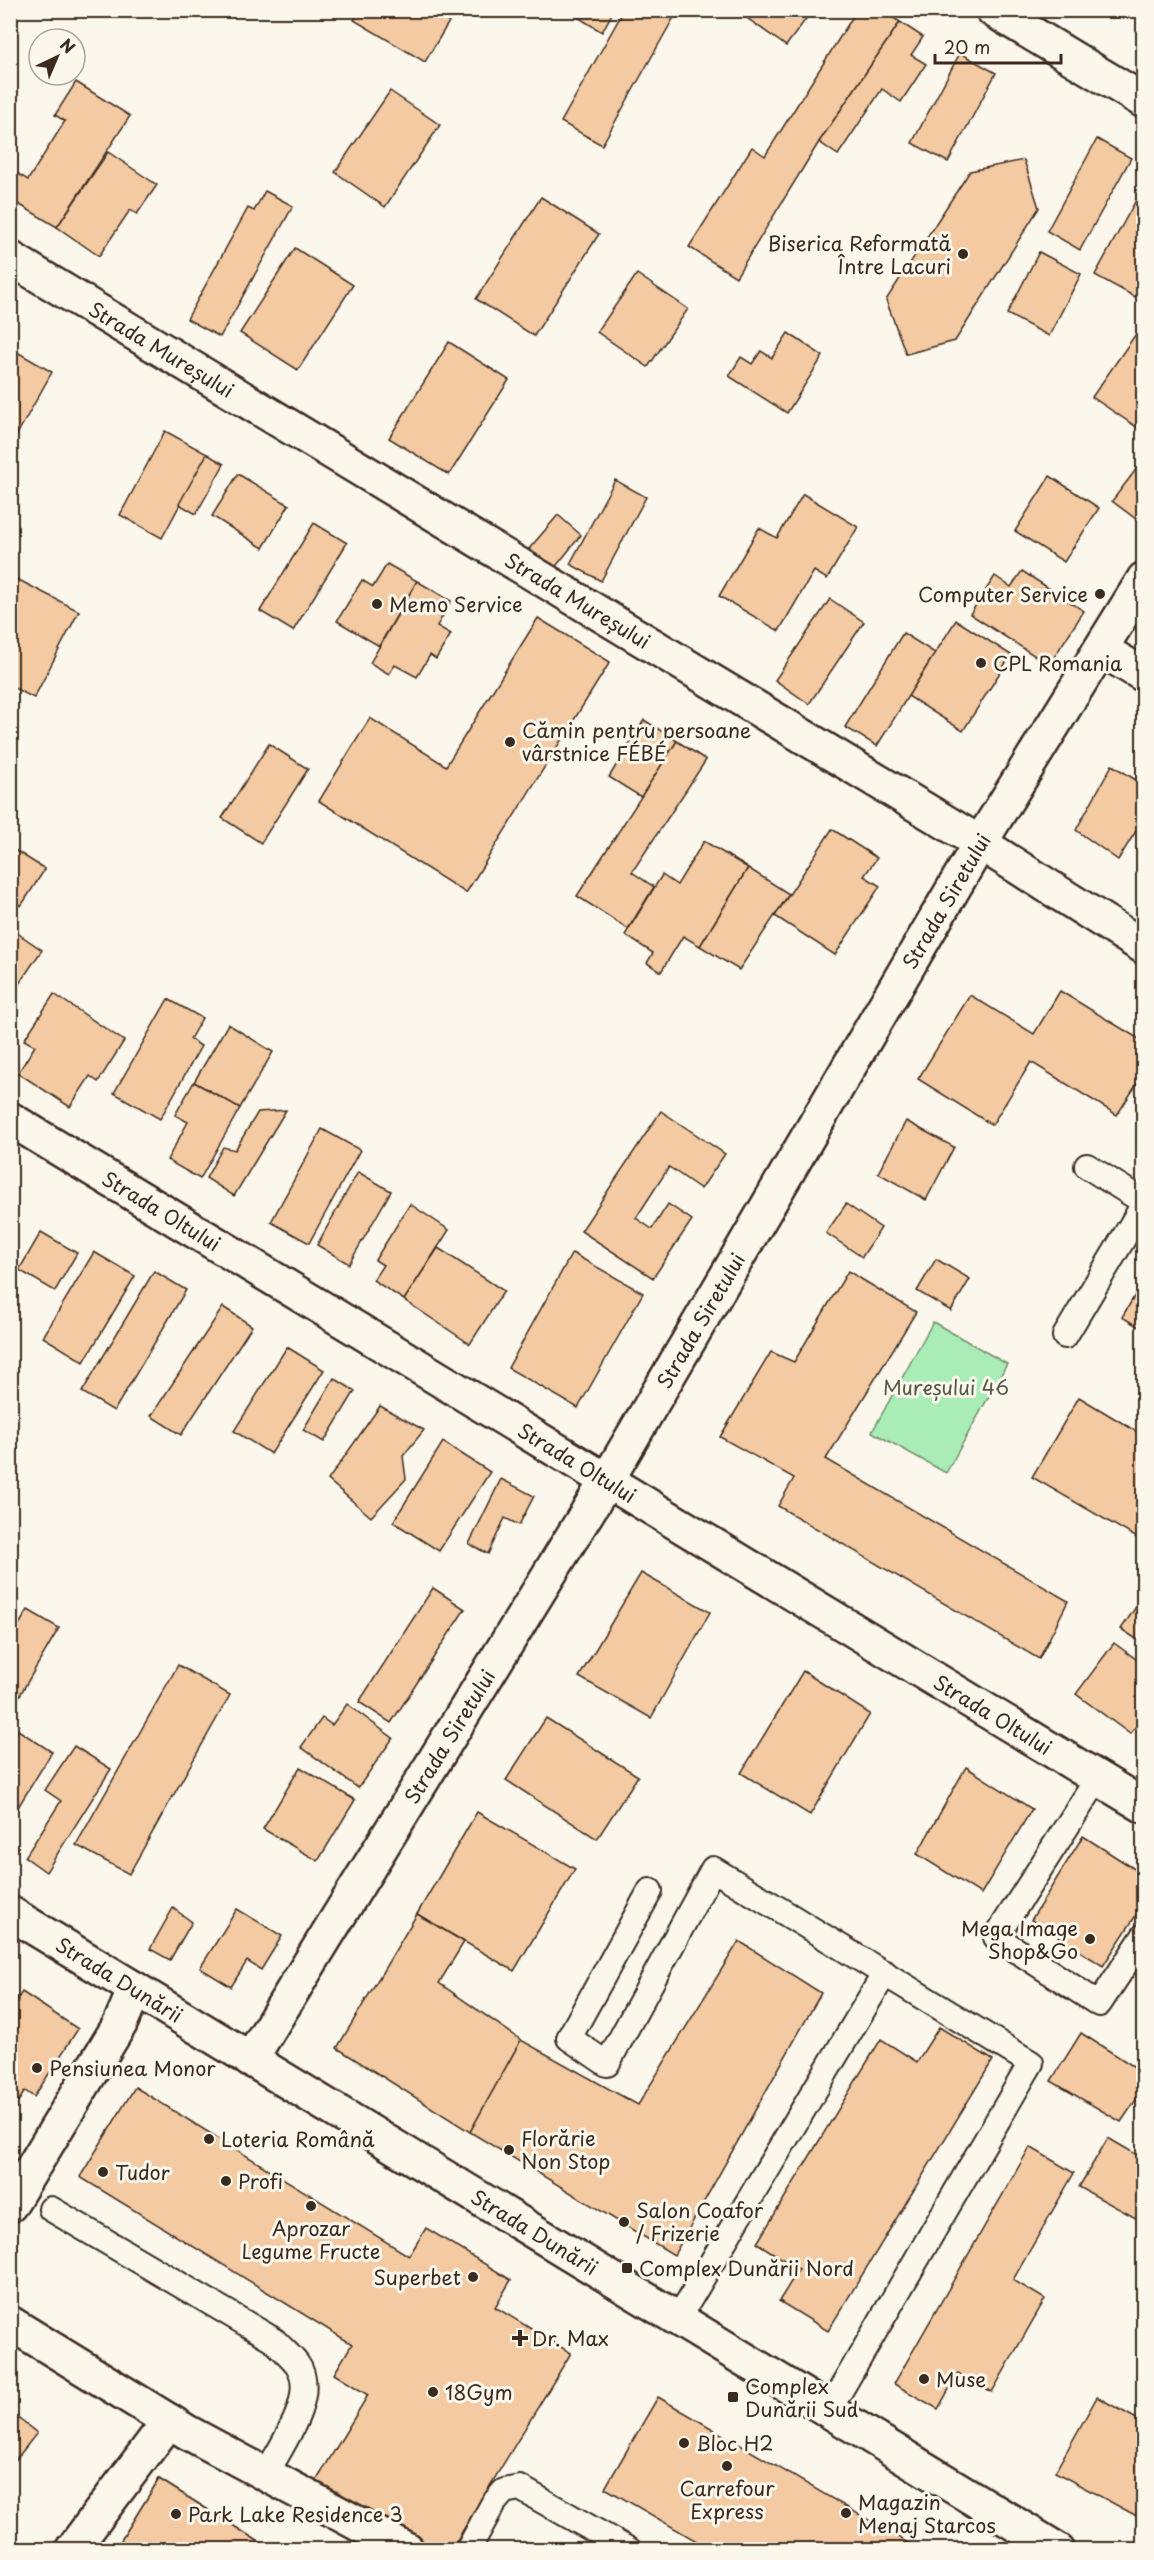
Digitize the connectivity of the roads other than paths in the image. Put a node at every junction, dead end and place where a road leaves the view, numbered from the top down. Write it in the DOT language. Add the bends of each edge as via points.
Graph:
graph roads {
  1 [pos="993,10"];
  2 [pos="1143,101"];
  3 [pos="10,258"];
  4 [pos="1143,579"];
  5 [pos="1102,650"];
  6 [pos="1143,675"];
  7 [pos="980,843"];
  8 [pos="1143,947"];
  9 [pos="10,1119"];
  10 [pos="1087,1166"];
  11 [pos="1143,1203"];
  12 [pos="1065,1336"];
  13 [pos="606,1482"];
  14 [pos="1098,1778"];
  15 [pos="1143,1806"];
  16 [pos="651,1891"];
  17 [pos="10,1913"];
  18 [pos="1143,1936"];
  19 [pos="885,1972"];
  20 [pos="135,1989"];
  21 [pos="250,2060"];
  22 [pos="10,2205"];
  23 [pos="51,2209"];
  24 [pos="679,2317"];
  25 [pos="10,2323"];
  26 [pos="828,2410"];
  27 [pos="169,2421"];
  28 [pos="267,2474"];
  29 [pos="72,2550"];
  30 [pos="406,2550"];
  31 [pos="468,2550"];
  32 [pos="629,2550"];
  33 [pos="1058,2550"];
  1 -- 2 [label="street"];
  3 -- 7 [label="street, Strada Mureșului"];
  4 -- 5 [label="street, Strada Siretului"];
  5 -- 6 [label="street"];
  5 -- 7 [label="street, Strada Siretului"];
  7 -- 8 [label="street, Strada Mureșului"];
  7 -- 13 [label="street, Strada Siretului"];
  9 -- 13 [label="street, Strada Oltului"];
  10 -- 11 [label="lane"];
  11 -- 12 [label="lane"];
  13 -- 14 [label="street, Strada Oltului"];
  13 -- 21 [label="street, Strada Siretului"];
  14 -- 15 [label="street, Strada Oltului"];
  14 -- 18 [label="lane" via="996,1937 1099,2004"];
  16 -- 19 [label="lane" via="569,2038 607,2064 713,1869"];
  17 -- 20 [label="street, Strada Dunării"];
  19 -- 24 [label="lane"];
  19 -- 26 [label="lane" via="1031,2063"];
  20 -- 21 [label="street, Strada Dunării"];
  20 -- 22 [label="street" via="120,2024"];
  21 -- 24 [label="street, Strada Dunării"];
  23 -- 28 [label="lane" via="274,2340 298,2365 304,2388 300,2412"];
  24 -- 26 [label="street, Strada Dunării"];
  25 -- 27 [label="street"];
  26 -- 33 [label="street, Strada Dunării"];
  27 -- 28 [label="street"];
  27 -- 29 [label="street"];
  28 -- 30 [label="street"];
  31 -- 32 [label="lane" via="504,2492 520,2488"];
}
